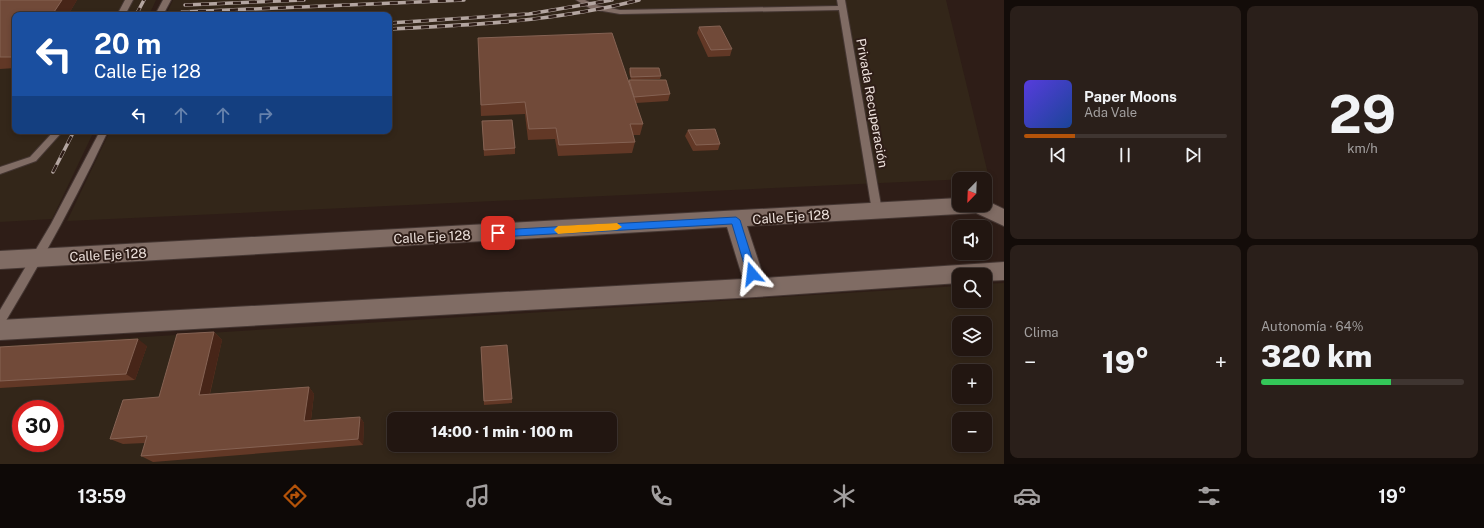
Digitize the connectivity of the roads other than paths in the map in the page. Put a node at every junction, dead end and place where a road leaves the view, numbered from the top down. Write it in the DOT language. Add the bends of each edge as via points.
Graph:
graph roads {
  1 [pos="129,0"];
  2 [pos="167,0"];
  3 [pos="580,0"];
  4 [pos="842,4"];
  5 [pos="123,12"];
  6 [pos="161,12"];
  7 [pos="56,134"];
  8 [pos="103,134"];
  9 [pos="0,171"];
  10 [pos="877,211"];
  11 [pos="1004,218"];
  12 [pos="736,220"];
  13 [pos="38,259"];
  14 [pos="0,260"];
  15 [pos="1004,271"];
  16 [pos="756,288"];
  17 [pos="0,320"];
  18 [pos="0,330"];
  1 -- 5 [label="lane"];
  2 -- 6 [label="lane"];
  3 -- 4 [label="lane" via="594,7 620,12"];
  4 -- 10 [label="lane, Privada Recuperación"];
  7 -- 9 [label="lane" via="33,159"];
  8 -- 13 [label="lane" via="76,191"];
  10 -- 11 [label="street, Calle Eje 128" via="978,205"];
  10 -- 12 [label="street, Calle Eje 128"];
  12 -- 13 [label="street, Calle Eje 128"];
  12 -- 16 [label="street"];
  13 -- 14 [label="street, Calle Eje 128"];
  13 -- 17 [label="lane"];
  15 -- 16 [label="street"];
  16 -- 18 [label="street"];
}
